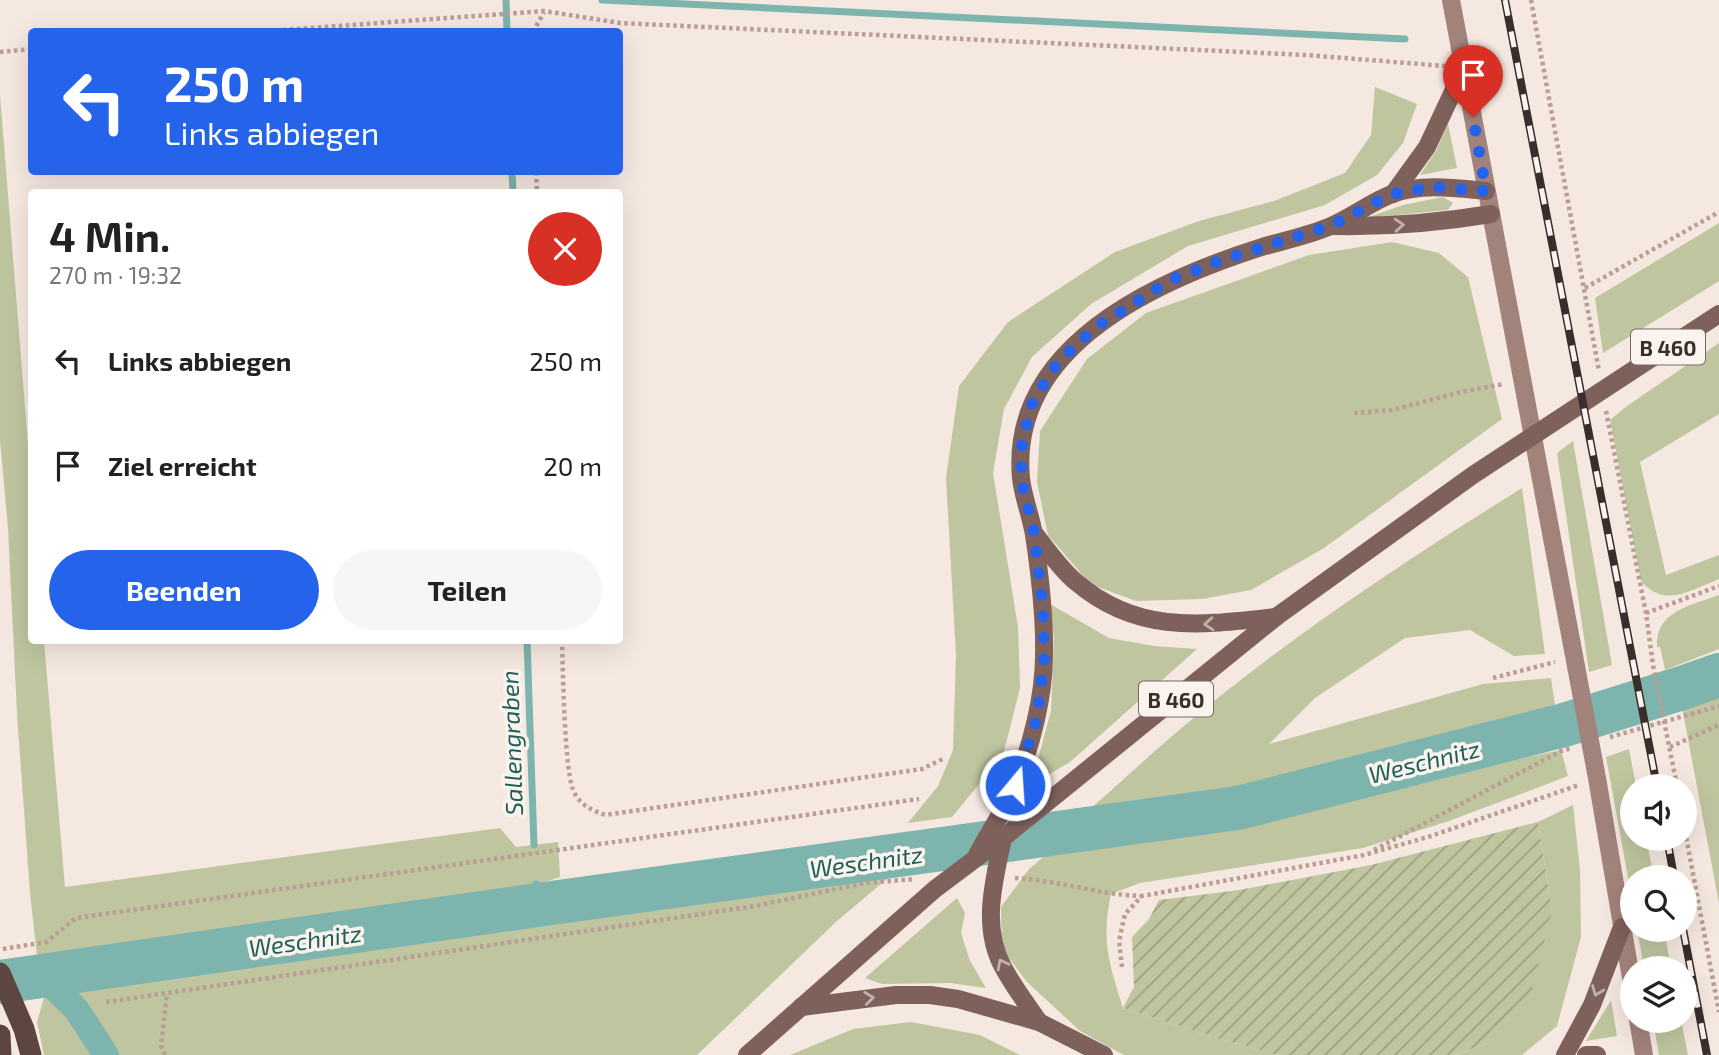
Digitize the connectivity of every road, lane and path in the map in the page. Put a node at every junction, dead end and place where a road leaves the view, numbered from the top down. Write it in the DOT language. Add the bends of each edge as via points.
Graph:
graph roads {
  1 [pos="1451,0"];
  2 [pos="1531,0"];
  3 [pos="544,11"];
  4 [pos="303,28"];
  5 [pos="535,28"];
  6 [pos="28,49"];
  7 [pos="0,52"];
  8 [pos="1464,68"];
  9 [pos="1486,191"];
  10 [pos="1392,194"];
  11 [pos="1719,212"];
  12 [pos="1491,214"];
  13 [pos="1330,226"];
  14 [pos="1585,288"];
  15 [pos="1719,314"];
  16 [pos="1609,380"];
  17 [pos="1521,381"];
  18 [pos="1605,406"];
  19 [pos="1354,413"];
  20 [pos="1034,533"];
  21 [pos="1719,586"];
  22 [pos="1646,613"];
  23 [pos="1276,617"];
  24 [pos="562,644"];
  25 [pos="1573,657"];
  26 [pos="1493,678"];
  27 [pos="1719,706"];
  28 [pos="1719,725"];
  29 [pos="1589,746"];
  30 [pos="1670,747"];
  31 [pos="943,759"];
  32 [pos="1675,774"];
  33 [pos="1597,779"];
  34 [pos="919,799"];
  35 [pos="1003,838"];
  36 [pos="1689,851"];
  37 [pos="1364,855"];
  38 [pos="974,860"];
  39 [pos="917,879"];
  40 [pos="999,880"];
  41 [pos="1142,896"];
  42 [pos="1620,915"];
  43 [pos="1620,932"];
  44 [pos="0,950"];
  45 [pos="1122,967"];
  46 [pos="0,973"];
  47 [pos="167,995"];
  48 [pos="106,1002"];
  49 [pos="801,1007"];
  50 [pos="1719,1012"];
  51 [pos="1039,1022"];
  52 [pos="1640,1033"];
  53 [pos="0,1035"];
  54 [pos="1,1055"];
  55 [pos="31,1055"];
  56 [pos="165,1055"];
  57 [pos="747,1055"];
  58 [pos="1104,1055"];
  59 [pos="1565,1055"];
  60 [pos="1586,1055"];
  61 [pos="1597,1055"];
  62 [pos="1644,1055"];
  1 -- 8 [label="street"];
  2 -- 14 [label="path"];
  3 -- 4 [label="path"];
  3 -- 5 [label="path"];
  3 -- 8 [label="path" via="620,23 1306,55"];
  6 -- 7 [label="path"];
  8 -- 9 [label="street"];
  8 -- 10 [label="main road" via="1427,147"];
  9 -- 10 [label="main road" via="1432,187"];
  9 -- 12 [label="street"];
  10 -- 13 [label="main road"];
  11 -- 14 [label="path"];
  13 -- 12 [label="main road, one-way" via="1439,223"];
  12 -- 17 [label="street"];
  13 -- 20 [label="main road" via="1171,280 1096,327 1058,362 1033,401 1022,441 1021,479"];
  14 -- 16 [label="path"];
  15 -- 16 [label="main road, B 460"];
  16 -- 23 [label="main road, B 460"];
  17 -- 19 [label="path" via="1392,410"];
  17 -- 25 [label="street"];
  18 -- 22 [label="path"];
  23 -- 20 [label="main road, one-way" via="1200,625 1125,612 1074,581"];
  20 -- 38 [label="main road" via="1044,659 1037,718 1015,785"];
  21 -- 22 [label="path"];
  22 -- 30 [label="path"];
  23 -- 35 [label="main road, B 460"];
  24 -- 31 [label="path" via="572,792 587,808 606,815 922,769"];
  25 -- 26 [label="path"];
  25 -- 29 [label="street"];
  27 -- 29 [label="path"];
  28 -- 30 [label="path"];
  29 -- 33 [label="street"];
  29 -- 37 [label="path" via="1561,751"];
  30 -- 32 [label="path"];
  33 -- 37 [label="path"];
  33 -- 42 [label="street"];
  34 -- 44 [label="path" via="76,918 46,942"];
  35 -- 38 [label="main road, B 460"];
  35 -- 40 [label="main road"];
  36 -- 50 [label="path"];
  37 -- 41 [label="path"];
  38 -- 49 [label="main road, B 460"];
  39 -- 47 [label="path" via="865,883 755,906"];
  40 -- 41 [label="path" via="1043,880"];
  51 -- 40 [label="main road, one-way" via="1002,967 993,945 989,920"];
  41 -- 45 [label="path" via="1125,914 1119,942"];
  43 -- 59 [label="main road, one-way" via="1592,1005"];
  46 -- 55 [label="highway"];
  47 -- 48 [label="path"];
  47 -- 56 [label="path" via="161,1046"];
  49 -- 51 [label="main road, one-way" via="930,995"];
  49 -- 57 [label="main road, B 460"];
  51 -- 58 [label="main road"];
  52 -- 62 [label="street"];
  53 -- 54 [label="highway"];
  60 -- 61 [label="main road"];
}
